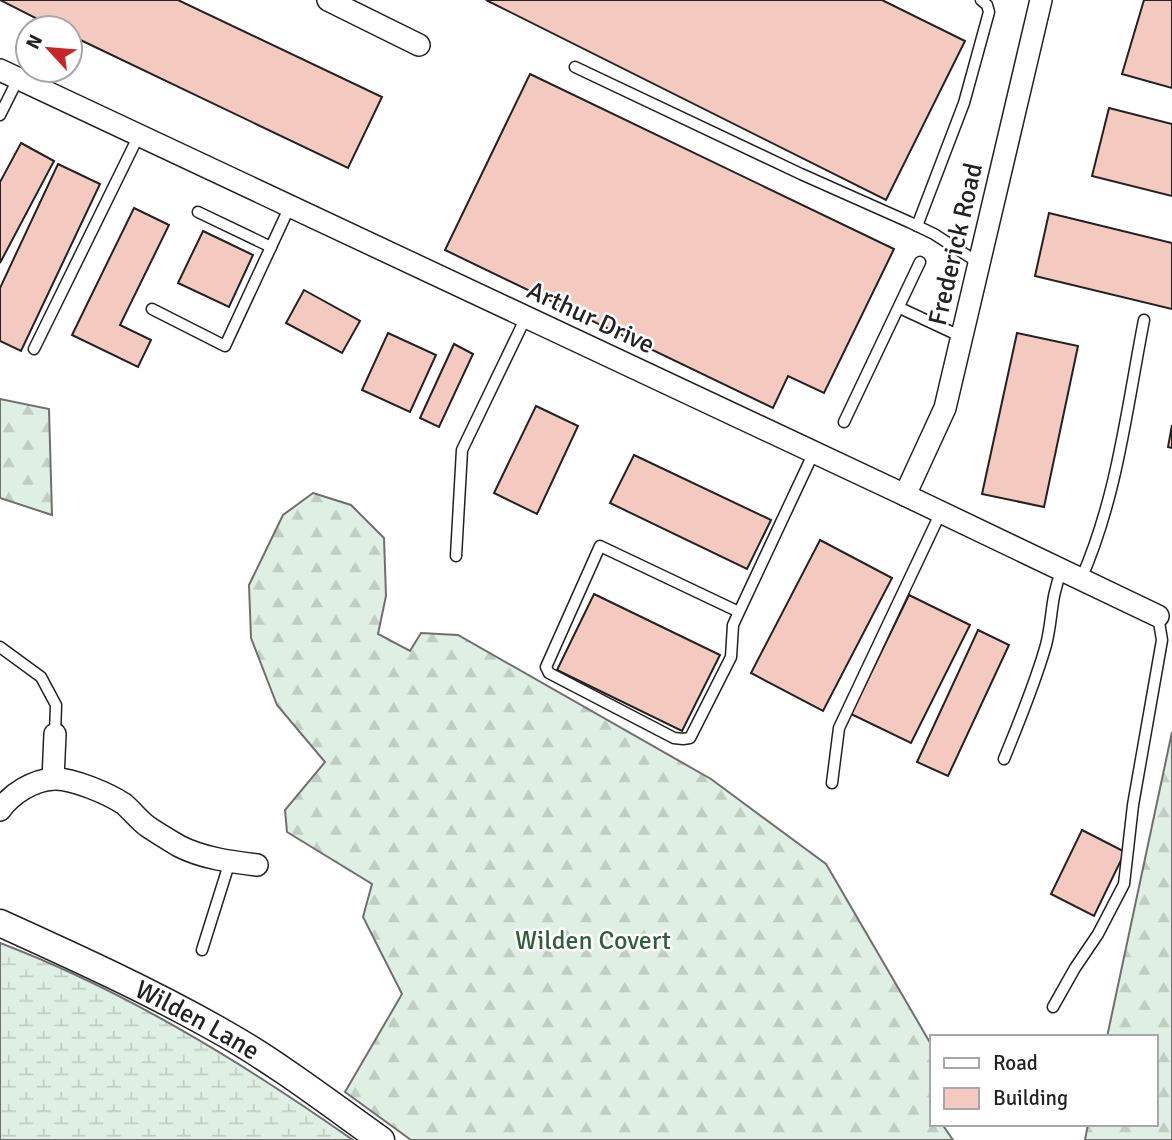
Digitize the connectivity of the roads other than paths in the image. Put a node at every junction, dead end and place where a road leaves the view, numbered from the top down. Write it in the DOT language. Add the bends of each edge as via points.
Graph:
graph roads {
  1 [pos="328,0"];
  2 [pos="981,0"];
  3 [pos="1041,0"];
  4 [pos="419,45"];
  5 [pos="575,67"];
  6 [pos="9,74"];
  7 [pos="0,115"];
  8 [pos="139,135"];
  9 [pos="290,206"];
  10 [pos="198,212"];
  11 [pos="917,226"];
  12 [pos="271,247"];
  13 [pos="920,262"];
  14 [pos="979,263"];
  15 [pos="900,308"];
  16 [pos="152,309"];
  17 [pos="526,317"];
  18 [pos="1144,320"];
  19 [pos="962,337"];
  20 [pos="34,349"];
  21 [pos="844,422"];
  22 [pos="814,452"];
  23 [pos="905,495"];
  24 [pos="941,512"];
  25 [pos="456,556"];
  26 [pos="1072,575"];
  27 [pos="739,612"];
  28 [pos="1157,616"];
  29 [pos="0,647"];
  30 [pos="55,734"];
  31 [pos="1004,760"];
  32 [pos="52,779"];
  33 [pos="832,783"];
  34 [pos="0,810"];
  35 [pos="230,861"];
  36 [pos="257,865"];
  37 [pos="0,923"];
  38 [pos="202,950"];
  39 [pos="1053,1007"];
  40 [pos="381,1140"];
  1 -- 4 [label="street"];
  2 -- 11 [label="lane" via="989,12 964,103"];
  3 -- 14 [label="street, Frederick Road"];
  5 -- 11 [label="lane"];
  6 -- 7 [label="lane"];
  6 -- 8 [label="street, Arthur Drive"];
  8 -- 9 [label="street, Arthur Drive"];
  8 -- 20 [label="lane"];
  9 -- 12 [label="lane"];
  9 -- 17 [label="street, Arthur Drive"];
  10 -- 12 [label="lane"];
  11 -- 14 [label="lane"];
  12 -- 16 [label="lane" via="225,346"];
  13 -- 15 [label="lane"];
  14 -- 19 [label="street, Frederick Road"];
  15 -- 19 [label="lane"];
  15 -- 21 [label="lane"];
  17 -- 22 [label="street, Arthur Drive"];
  17 -- 25 [label="lane" via="462,450"];
  18 -- 26 [label="lane" via="1115,471 1094,551"];
  19 -- 23 [label="street, Frederick Road" via="945,408"];
  22 -- 23 [label="street, Arthur Drive"];
  22 -- 27 [label="lane"];
  23 -- 24 [label="street, Arthur Drive"];
  24 -- 26 [label="street, Arthur Drive"];
  24 -- 33 [label="lane" via="839,728"];
  26 -- 28 [label="street, Arthur Drive"];
  26 -- 31 [label="lane" via="1054,589 1047,642"];
  27 -- 27 [label="lane" via="600,546 545,667 674,737 690,738 731,657 733,625"];
  28 -- 39 [label="lane" via="1162,640 1124,884"];
  29 -- 30 [label="lane" via="41,677 56,705"];
  30 -- 32 [label="street"];
  32 -- 34 [label="street" via="8,798"];
  32 -- 35 [label="street" via="96,790 181,847"];
  35 -- 36 [label="street"];
  35 -- 38 [label="lane"];
  37 -- 40 [label="street, Wilden Lane" via="223,1032"];
}
